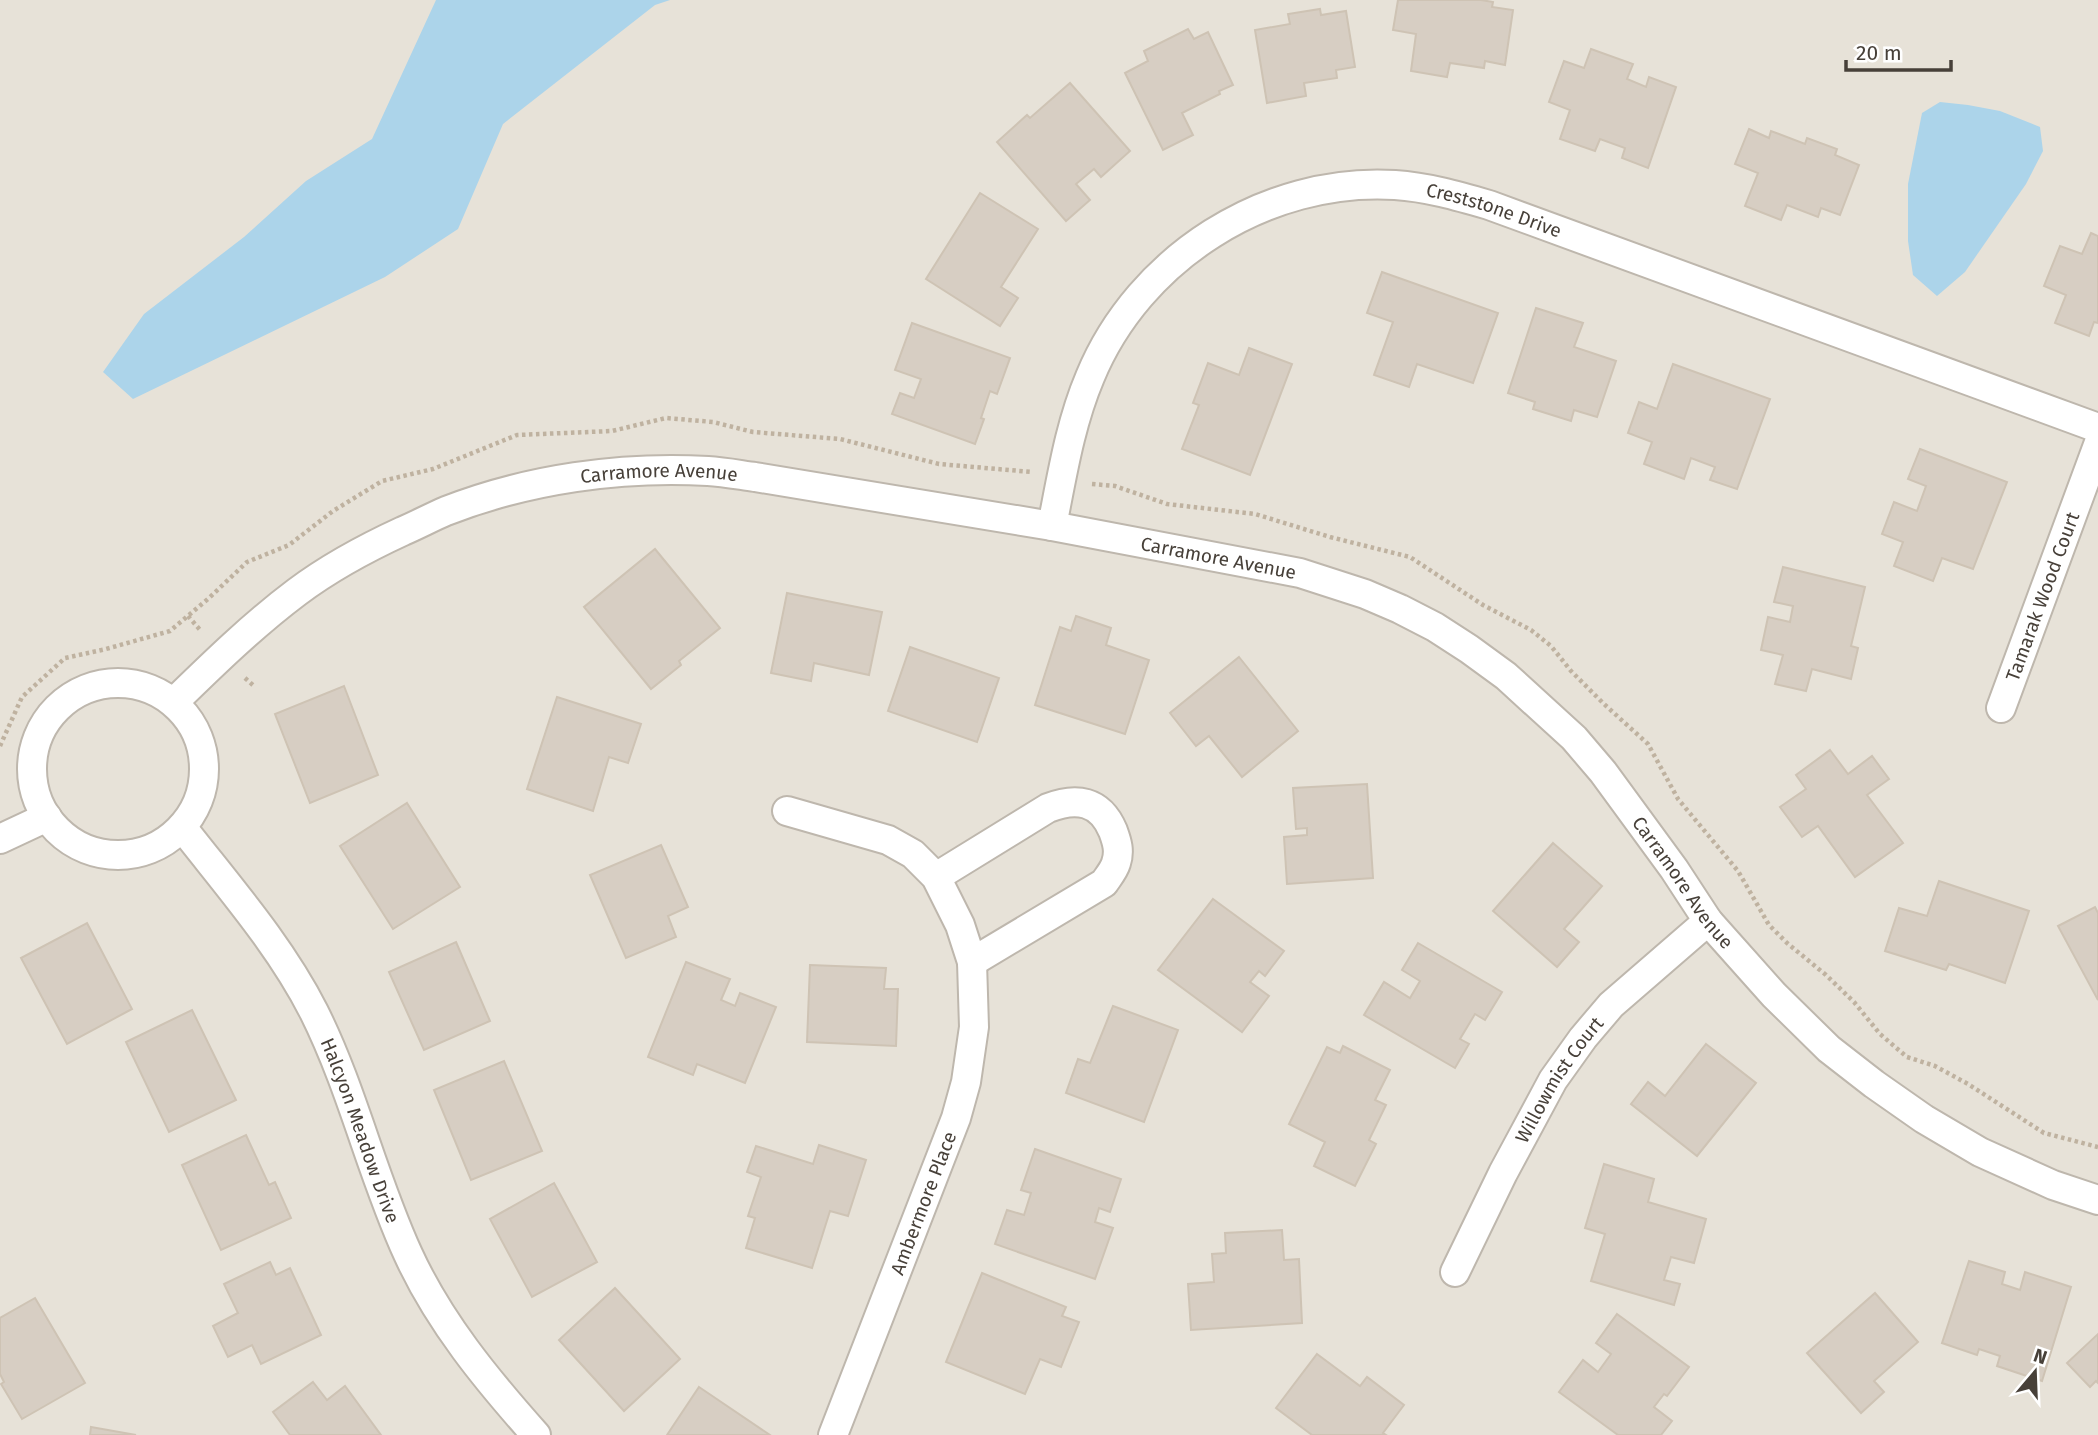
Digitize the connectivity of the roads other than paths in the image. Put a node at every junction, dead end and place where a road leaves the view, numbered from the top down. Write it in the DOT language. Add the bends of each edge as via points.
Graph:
graph roads {
  1 [pos="2098,428"];
  2 [pos="2098,445"];
  3 [pos="1052,526"];
  4 [pos="174,702"];
  5 [pos="2001,708"];
  6 [pos="787,811"];
  7 [pos="47,817"];
  8 [pos="182,827"];
  9 [pos="0,839"];
  10 [pos="936,877"];
  11 [pos="1708,921"];
  12 [pos="972,962"];
  13 [pos="2098,1200"];
  14 [pos="1455,1272"];
  15 [pos="536,1435"];
  16 [pos="833,1435"];
  1 -- 3 [label="street, Creststone Drive" via="1489,205 1395,185 1349,187 1307,192 1226,226 1168,265 1142,292 1105,345 1090,377 1073,428"];
  2 -- 5 [label="street, Tamarak Wood Court"];
  3 -- 4 [label="street, Carramore Avenue" via="709,471 602,474 543,483 446,511 345,561 257,624"];
  3 -- 11 [label="street, Carramore Avenue" via="1300,573 1364,594 1435,627 1506,676 1574,738"];
  4 -- 7 [label="street" via="129,683 80,691 60,705 44,723 32,771 36,795"];
  4 -- 8 [label="street" via="192,723 203,749 205,777 198,804"];
  6 -- 10 [label="street, Ambermore Place" via="888,840 913,854"];
  7 -- 8 [label="street" via="64,836 87,849 112,855 138,853 162,844"];
  7 -- 9 [label="street"];
  8 -- 15 [label="street, Halcyon Meadow Drive" via="248,911 314,1012 408,1255 447,1325"];
  10 -- 12 [label="street, Ambermore Place"];
  10 -- 12 [label="street" via="1064,802 1096,807 1109,822 1118,845 1116,864 1104,883"];
  11 -- 13 [label="street, Carramore Avenue" via="1774,995 1829,1049 1874,1084 1980,1152"];
  11 -- 14 [label="street, Willowmist Court" via="1611,1005 1583,1038 1553,1080"];
  12 -- 16 [label="street, Ambermore Place" via="974,1027 956,1118"];
}
